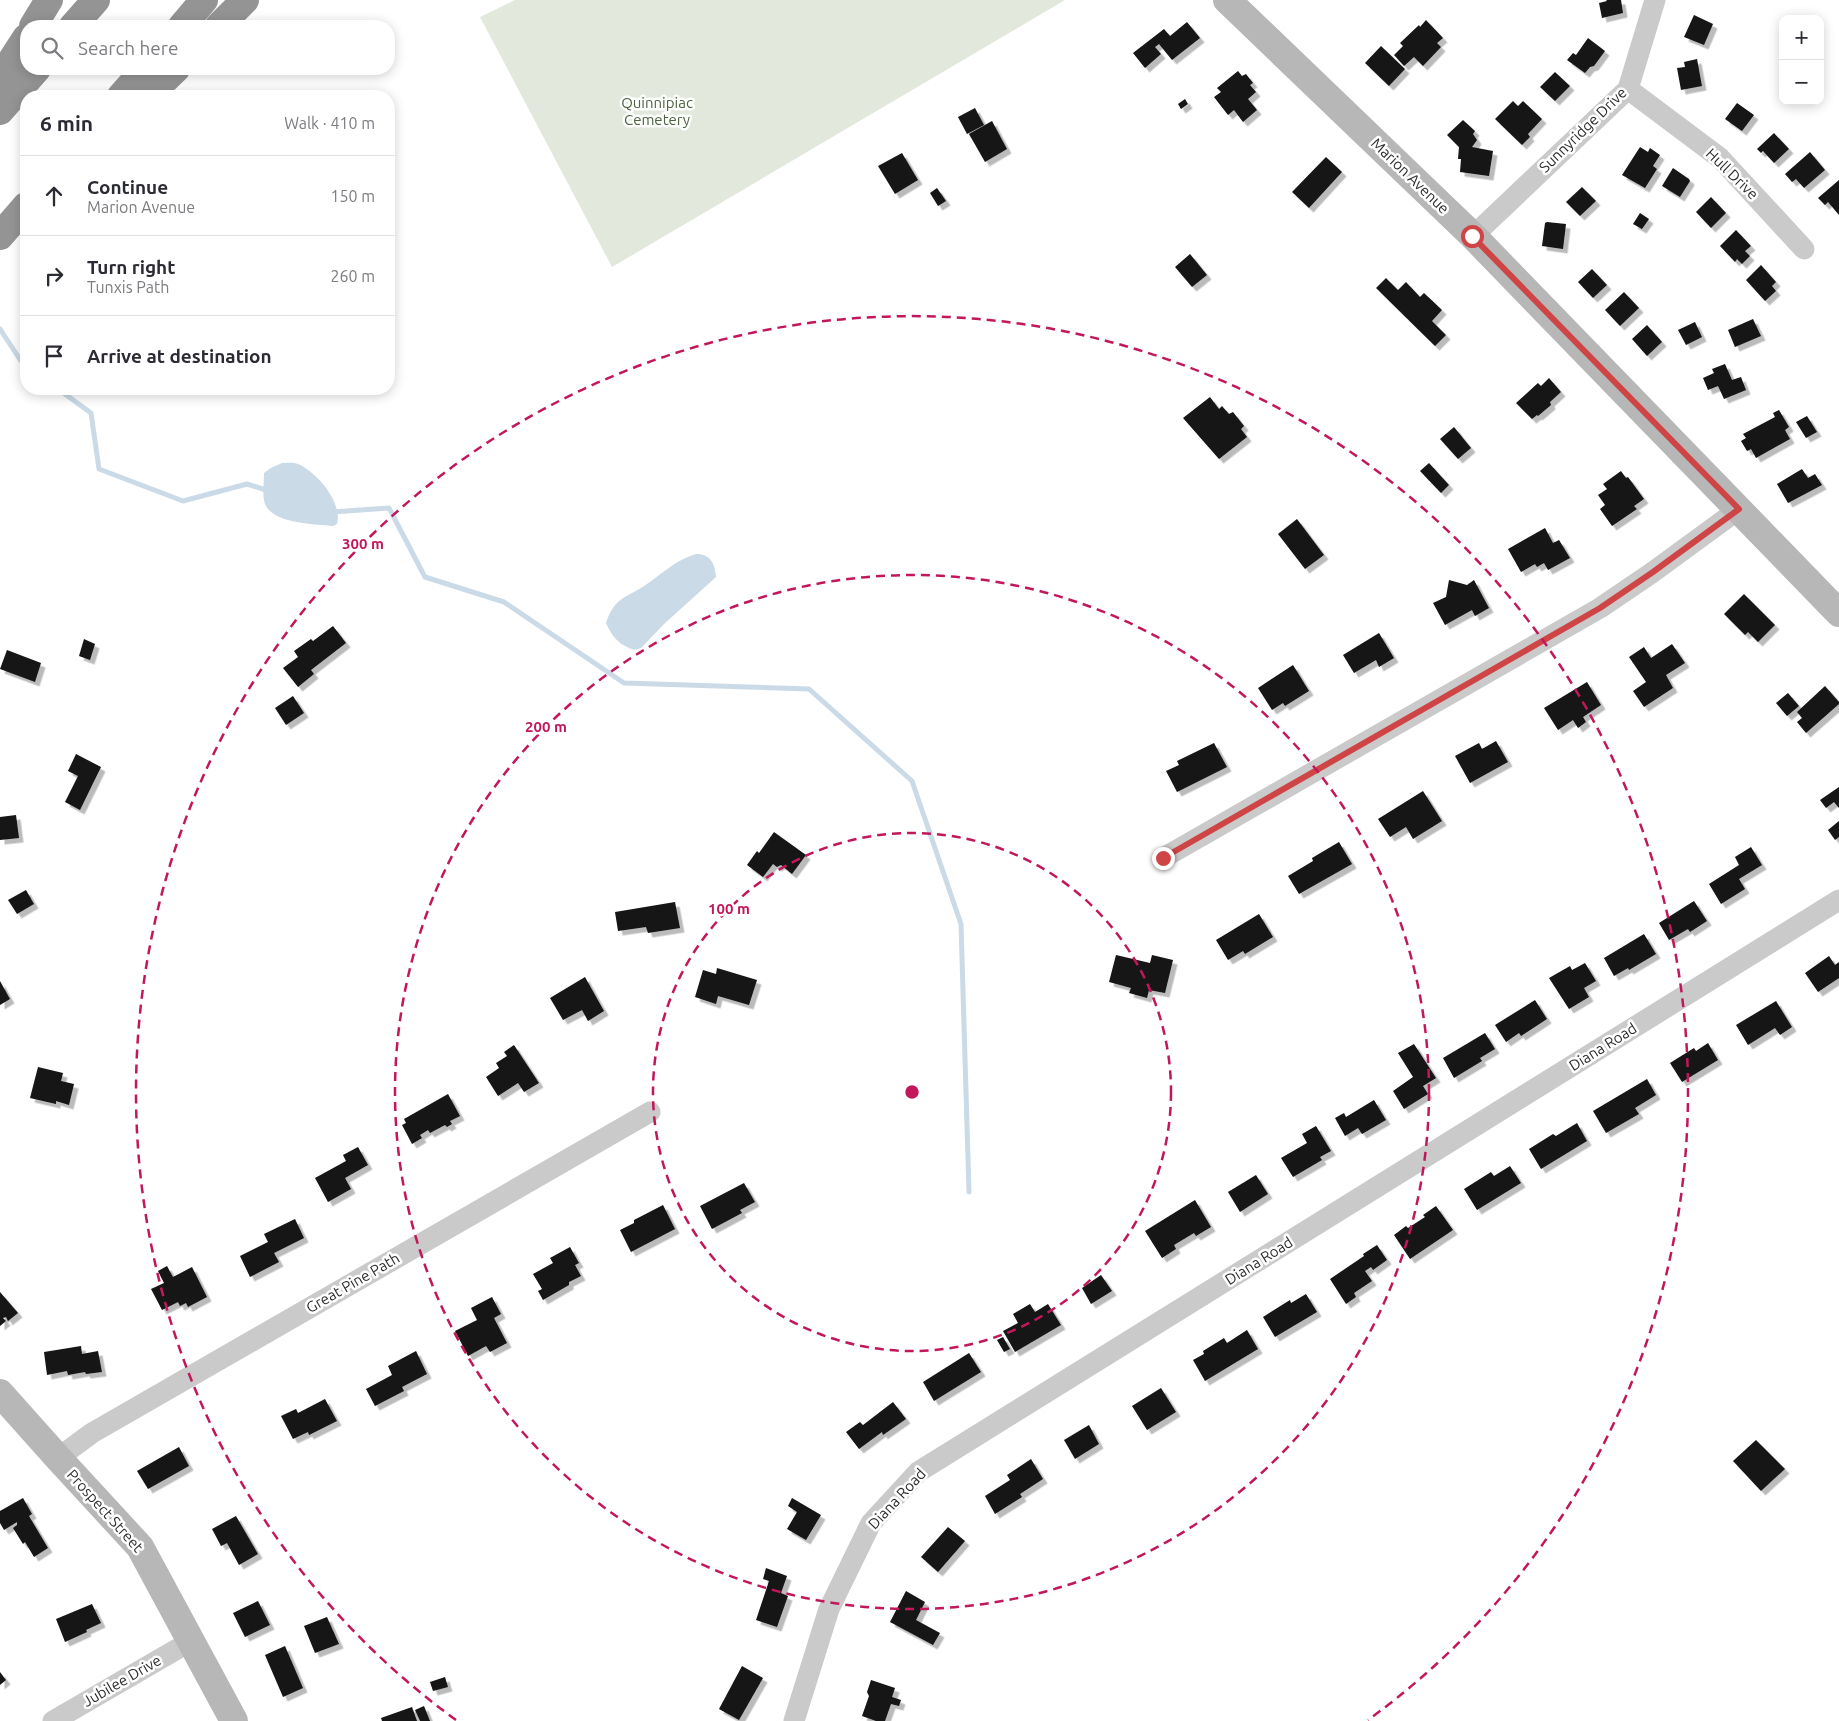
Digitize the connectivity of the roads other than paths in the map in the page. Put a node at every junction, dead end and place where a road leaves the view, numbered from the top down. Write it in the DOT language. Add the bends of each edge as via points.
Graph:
graph roads {
  1 [pos="49,0"];
  2 [pos="96,0"];
  3 [pos="204,0"];
  4 [pos="245,0"];
  5 [pos="1227,0"];
  6 [pos="1655,0"];
  7 [pos="37,20"];
  8 [pos="78,20"];
  9 [pos="187,20"];
  10 [pos="225,20"];
  11 [pos="20,47"];
  12 [pos="32,75"];
  13 [pos="140,75"];
  14 [pos="170,75"];
  15 [pos="0,78"];
  16 [pos="1628,89"];
  17 [pos="126,90"];
  18 [pos="154,90"];
  19 [pos="0,111"];
  20 [pos="20,213"];
  21 [pos="20,219"];
  22 [pos="1472,236"];
  23 [pos="0,237"];
  24 [pos="1804,249"];
  25 [pos="1739,509"];
  26 [pos="1839,613"];
  27 [pos="1163,858"];
  28 [pos="1839,900"];
  29 [pos="650,1112"];
  30 [pos="0,1393"];
  31 [pos="58,1458"];
  32 [pos="191,1641"];
  33 [pos="53,1721"];
  34 [pos="234,1721"];
  35 [pos="794,1721"];
  1 -- 7 [label="highway"];
  2 -- 8 [label="highway"];
  3 -- 9 [label="highway"];
  4 -- 10 [label="highway"];
  5 -- 22 [label="main road, Marion Avenue"];
  6 -- 16 [label="street, Sunnyridge Drive"];
  11 -- 15 [label="highway"];
  12 -- 19 [label="highway"];
  13 -- 17 [label="highway"];
  14 -- 18 [label="highway"];
  16 -- 22 [label="street, Sunnyridge Drive"];
  16 -- 24 [label="street, Hull Drive" via="1720,158"];
  20 -- 23 [label="highway"];
  21 -- 23 [label="highway"];
  22 -- 25 [label="main road, Marion Avenue"];
  25 -- 26 [label="main road, Marion Avenue"];
  25 -- 27 [label="street" via="1600,608"];
  28 -- 35 [label="street, Diana Road" via="918,1472 871,1523 829,1609"];
  29 -- 31 [label="street, Great Pine Path" via="92,1433"];
  30 -- 31 [label="main road, Prospect Street"];
  31 -- 32 [label="main road, Prospect Street" via="140,1547"];
  32 -- 33 [label="street, Jubilee Drive"];
  32 -- 34 [label="main road, Prospect Street"];
}
